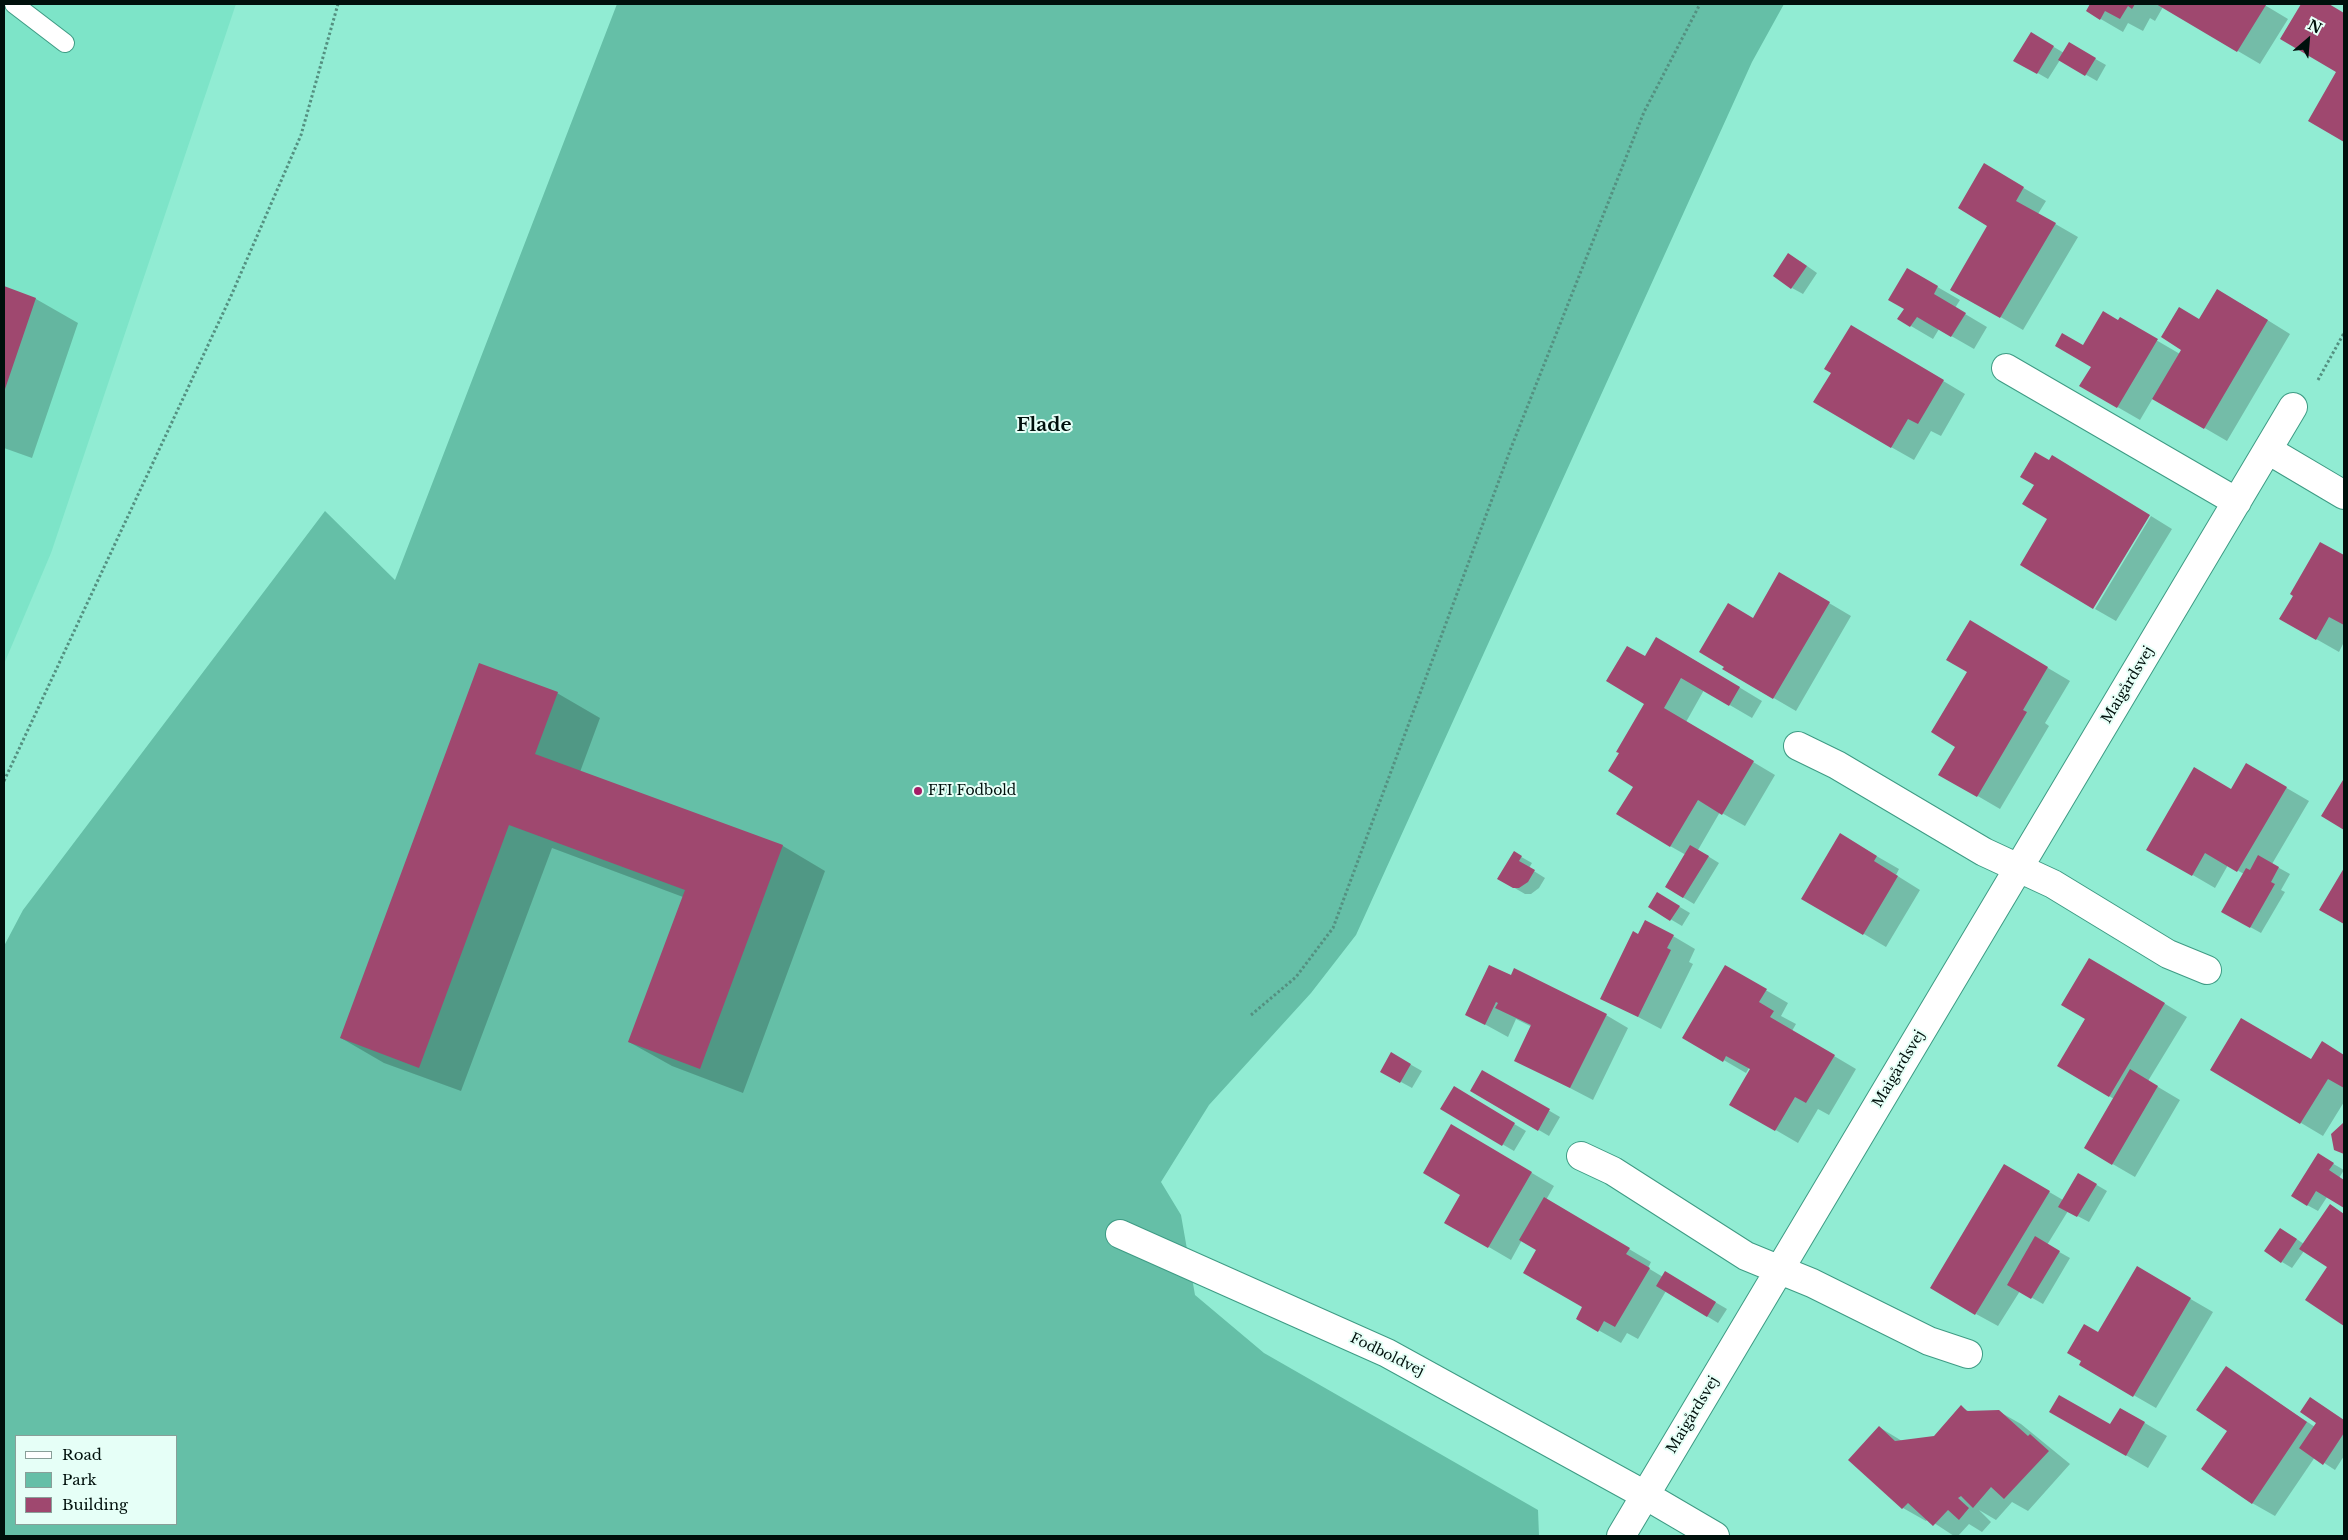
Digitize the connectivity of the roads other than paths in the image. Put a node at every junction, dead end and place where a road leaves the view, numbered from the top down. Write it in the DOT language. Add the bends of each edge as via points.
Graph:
graph roads {
  1 [pos="14,4"];
  2 [pos="65,43"];
  3 [pos="2006,368"];
  4 [pos="2293,407"];
  5 [pos="2268,450"];
  6 [pos="2344,495"];
  7 [pos="2237,502"];
  8 [pos="1798,746"];
  9 [pos="2018,868"];
  10 [pos="2207,970"];
  11 [pos="1581,1156"];
  12 [pos="1120,1234"];
  13 [pos="1780,1269"];
  14 [pos="1968,1354"];
  15 [pos="1645,1495"];
  16 [pos="1621,1536"];
  17 [pos="1715,1536"];
  1 -- 2 [label="lane"];
  3 -- 7 [label="street"];
  4 -- 5 [label="street, Maigårdsvej"];
  5 -- 6 [label="street"];
  5 -- 7 [label="street, Maigårdsvej"];
  7 -- 9 [label="street, Maigårdsvej"];
  8 -- 9 [label="street"];
  9 -- 10 [label="street" via="2053,884 2168,954"];
  9 -- 13 [label="street, Maigårdsvej"];
  11 -- 13 [label="street" via="1613,1171 1746,1256"];
  12 -- 15 [label="street, Fodboldvej" via="1387,1353"];
  13 -- 14 [label="street" via="1929,1341"];
  13 -- 15 [label="street, Maigårdsvej"];
  15 -- 16 [label="street, Maigårdsvej"];
  15 -- 17 [label="street, Fodboldvej"];
}
